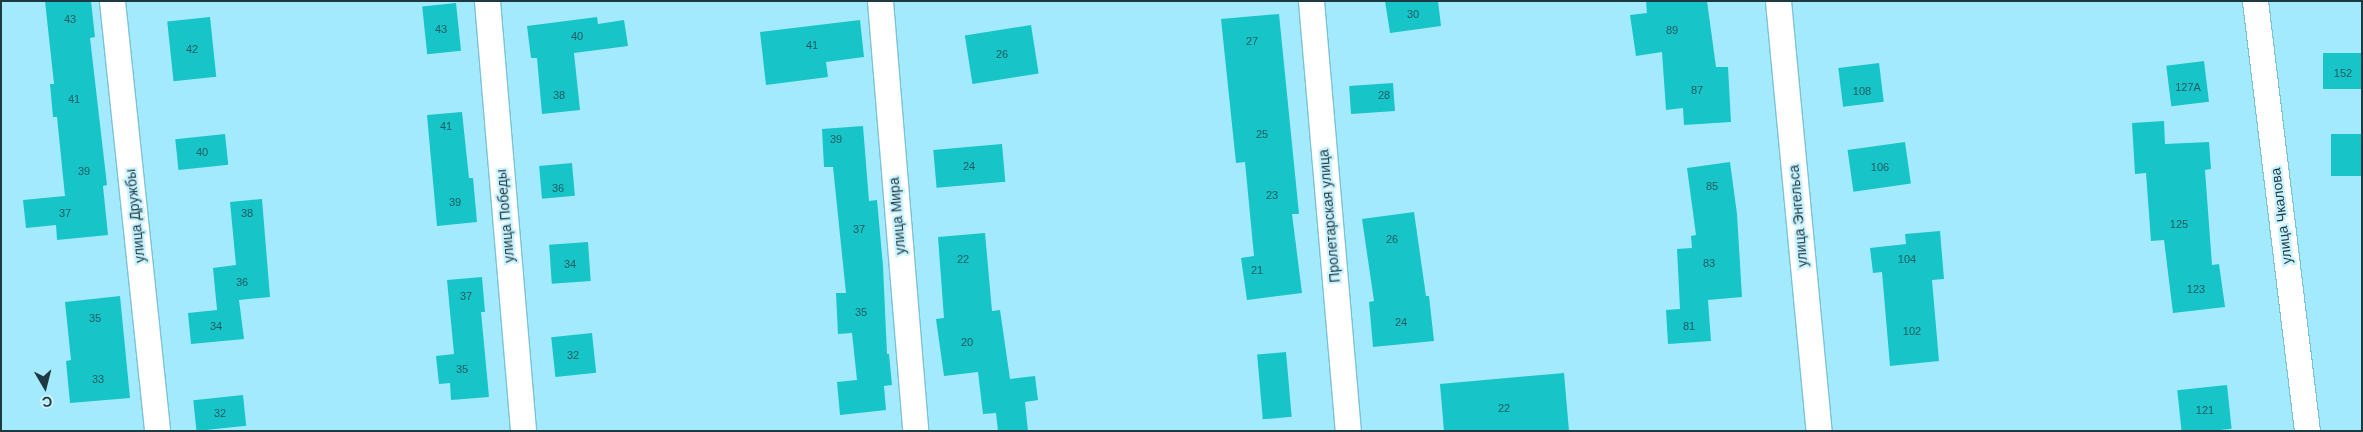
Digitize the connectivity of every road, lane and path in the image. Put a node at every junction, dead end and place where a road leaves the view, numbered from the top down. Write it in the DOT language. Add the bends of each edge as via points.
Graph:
graph roads {
  1 [pos="112,1"];
  2 [pos="487,1"];
  3 [pos="880,1"];
  4 [pos="1311,1"];
  5 [pos="1778,1"];
  6 [pos="2255,1"];
  7 [pos="157,431"];
  8 [pos="523,431"];
  9 [pos="915,431"];
  10 [pos="1348,431"];
  11 [pos="1818,431"];
  12 [pos="2307,431"];
  1 -- 7 [label="street, улица Дружбы"];
  2 -- 8 [label="street, улица Победы"];
  3 -- 9 [label="street, улица Мира"];
  4 -- 10 [label="street, Пролетарская улица"];
  5 -- 11 [label="street, улица Энгельса"];
  6 -- 12 [label="street, улица Чкалова"];
}
